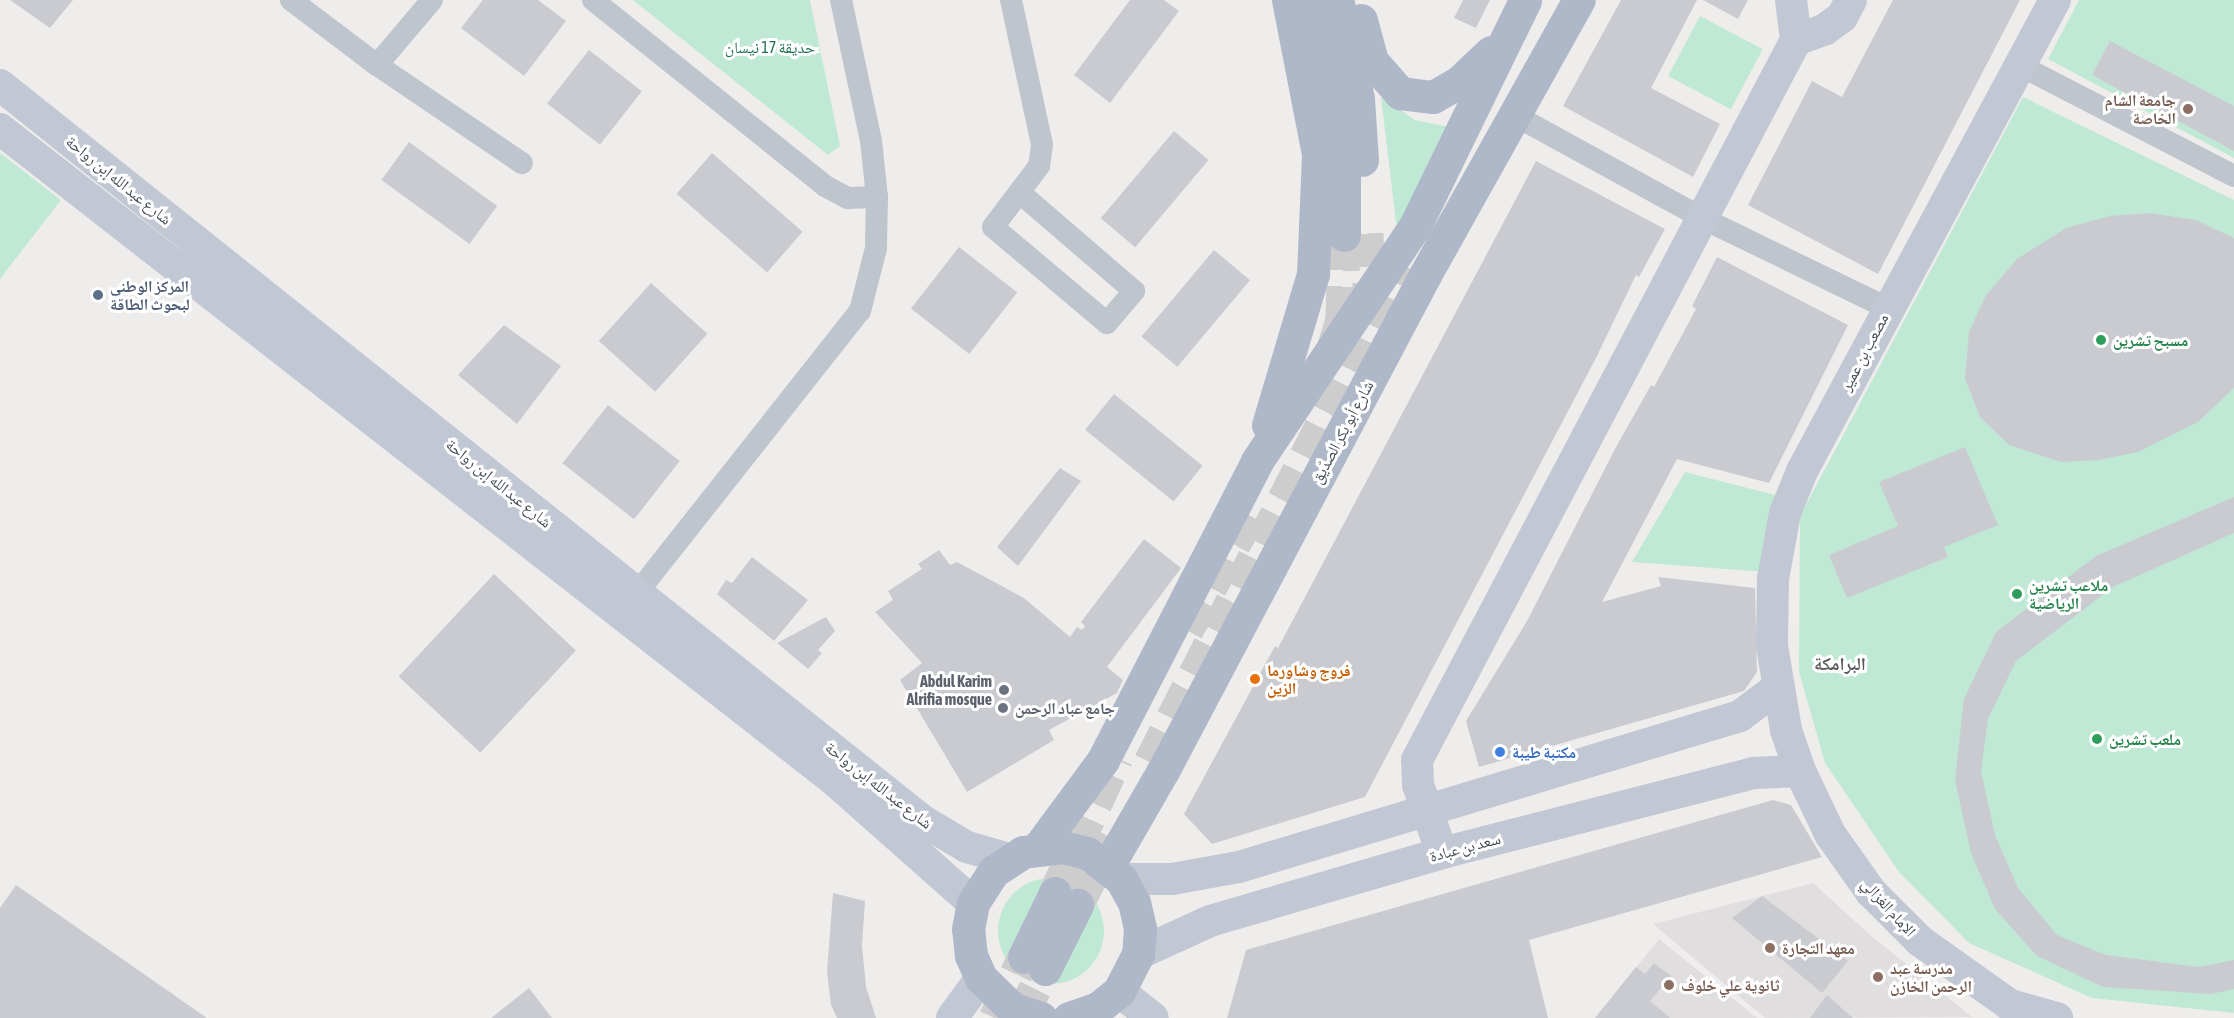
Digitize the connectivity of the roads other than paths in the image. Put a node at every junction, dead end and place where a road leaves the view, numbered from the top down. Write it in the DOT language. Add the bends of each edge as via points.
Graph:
graph roads {
  1 [pos="291,0"];
  2 [pos="432,0"];
  3 [pos="593,0"];
  4 [pos="841,0"];
  5 [pos="1011,0"];
  6 [pos="1288,0"];
  7 [pos="1316,0"];
  8 [pos="1338,0"];
  9 [pos="1355,0"];
  10 [pos="1525,0"];
  11 [pos="1548,0"];
  12 [pos="1579,0"];
  13 [pos="1791,0"];
  14 [pos="1851,0"];
  15 [pos="2055,0"];
  16 [pos="1796,40"];
  17 [pos="1501,43"];
  18 [pos="377,65"];
  19 [pos="2019,65"];
  20 [pos="0,85"];
  21 [pos="1516,116"];
  22 [pos="0,129"];
  23 [pos="522,164"];
  24 [pos="2234,176"];
  25 [pos="1020,193"];
  26 [pos="877,197"];
  27 [pos="1702,218"];
  28 [pos="1420,234"];
  29 [pos="1887,308"];
  30 [pos="1257,461"];
  31 [pos="637,593"];
  32 [pos="1777,688"];
  33 [pos="1786,730"];
  34 [pos="1800,771"];
  35 [pos="1427,808"];
  36 [pos="1442,853"];
  37 [pos="1023,854"];
  38 [pos="1115,873"];
  39 [pos="1066,899"];
  40 [pos="973,903"];
  41 [pos="1138,954"];
  42 [pos="1035,963"];
  43 [pos="981,978"];
  44 [pos="1119,991"];
  45 [pos="2012,1012"];
  46 [pos="952,1018"];
  47 [pos="1041,1018"];
  48 [pos="1071,1018"];
  49 [pos="1153,1018"];
  50 [pos="2058,1018"];
  1 -- 18 [label="street"];
  2 -- 18 [label="street"];
  3 -- 26 [label="street" via="825,186 848,198"];
  4 -- 26 [label="street" via="871,141"];
  5 -- 25 [label="street" via="1042,145 1039,166"];
  6 -- 30 [label="main road" via="1318,154 1313,274"];
  7 -- 8 [label="main road" via="1356,234 1358,99"];
  9 -- 17 [label="main road" via="1372,61 1400,93 1432,97 1459,82"];
  10 -- 17 [label="main road"];
  11 -- 28 [label="main road"];
  12 -- 21 [label="main road, شارع أبو بكر الصدّيق"];
  13 -- 16 [label="street"];
  14 -- 16 [label="street" via="1842,17 1824,30"];
  15 -- 19 [label="street, مصعب بن عمير"];
  16 -- 27 [label="street"];
  17 -- 30 [label="main road" via="1415,226"];
  18 -- 23 [label="street"];
  19 -- 24 [label="street"];
  19 -- 29 [label="street, مصعب بن عمير"];
  20 -- 31 [label="street, شارع عبد الله إبن رواحة"];
  21 -- 27 [label="street"];
  21 -- 38 [label="main road, شارع أبو بكر الصدّيق" via="1425,275 1164,769"];
  22 -- 40 [label="street, شارع عبد الله إبن رواحة" via="833,779"];
  25 -- 25 [label="street" via="1134,291 1107,323 993,227"];
  26 -- 31 [label="street" via="876,248 860,311"];
  27 -- 29 [label="street"];
  27 -- 35 [label="street" via="1417,760 1418,786"];
  29 -- 32 [label="street, مصعب بن عمير" via="1802,471 1785,513 1773,579 1772,646"];
  30 -- 37 [label="main road" via="1103,760"];
  31 -- 37 [label="street, شارع عبد الله إبن رواحة" via="923,821 967,846"];
  32 -- 33 [label="street, مصعب بن عمير"];
  32 -- 35 [label="street" via="1740,716"];
  33 -- 34 [label="street, الإمام الغزالي"];
  34 -- 36 [label="street, سعد بن عبادة" via="1753,773"];
  34 -- 45 [label="street, الإمام الغزالي" via="1830,834 1871,892 1920,941"];
  35 -- 36 [label="street"];
  35 -- 38 [label="street" via="1239,867 1172,879"];
  36 -- 41 [label="street, سعد بن عبادة" via="1210,921"];
  37 -- 38 [label="main road" via="1079,851"];
  37 -- 40 [label="main road" via="994,871"];
  38 -- 41 [label="main road" via="1134,902"];
  39 -- 42 [label="main road"];
  40 -- 43 [label="main road" via="968,929 971,956"];
  41 -- 44 [label="main road"];
  43 -- 46 [label="street"];
  43 -- 47 [label="main road" via="1013,1009"];
  44 -- 48 [label="main road" via="1098,1008"];
  44 -- 49 [label="street"];
  45 -- 50 [label="street, الإمام الغزالي"];
}
